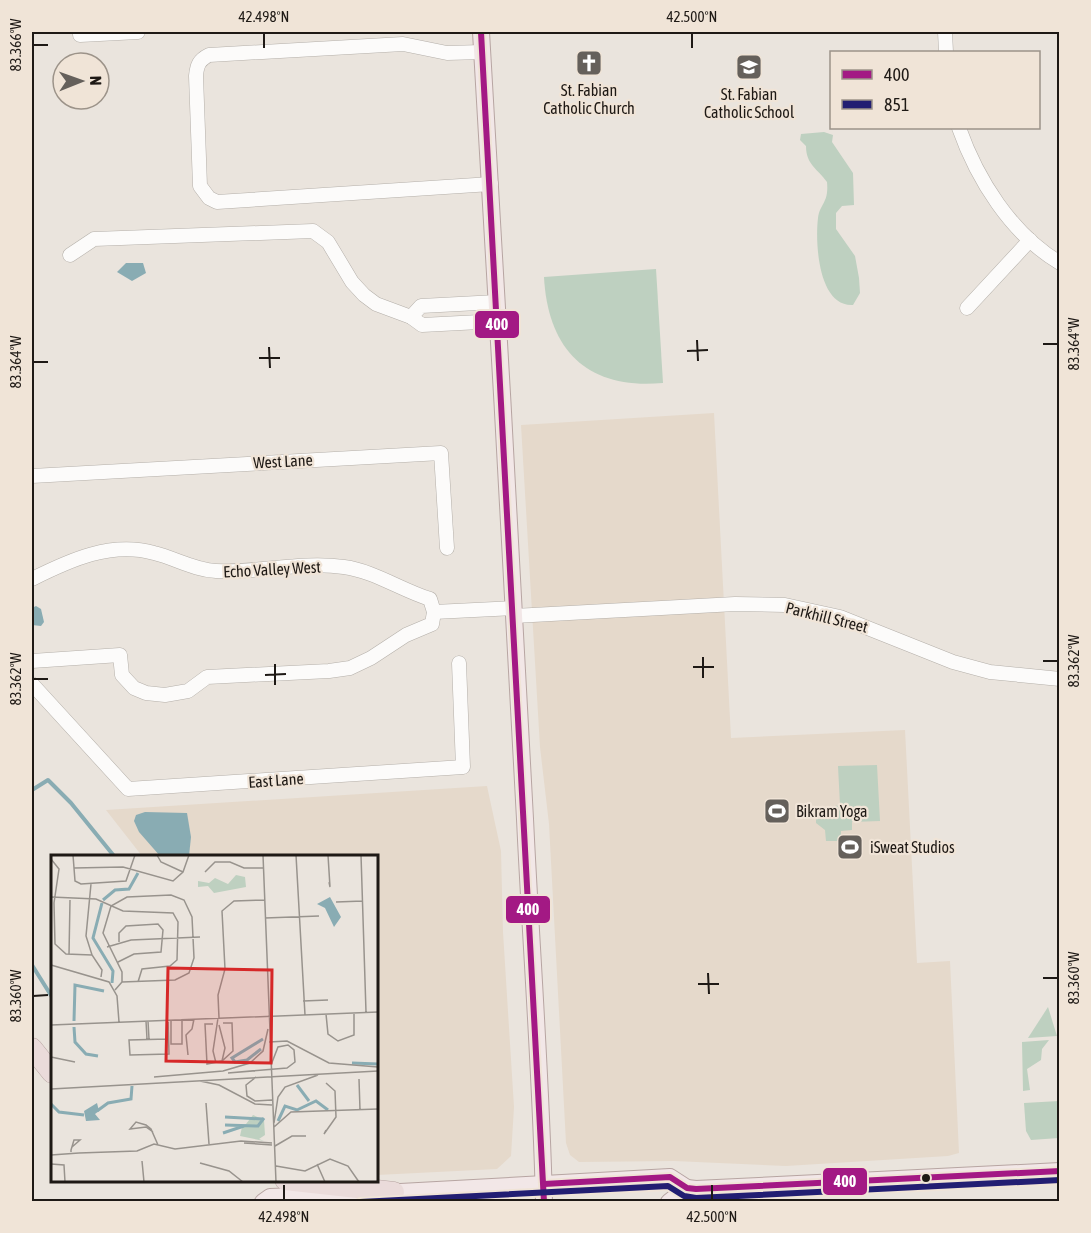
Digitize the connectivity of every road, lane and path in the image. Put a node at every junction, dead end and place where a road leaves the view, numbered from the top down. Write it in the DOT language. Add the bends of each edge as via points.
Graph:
graph roads {
  1 [pos="138,32"];
  2 [pos="481,32"];
  3 [pos="945,32"];
  4 [pos="80,33"];
  5 [pos="946,51"];
  6 [pos="482,52"];
  7 [pos="959,129"];
  8 [pos="491,184"];
  9 [pos="1030,240"];
  10 [pos="70,255"];
  11 [pos="1059,263"];
  12 [pos="497,302"];
  13 [pos="968,308"];
  14 [pos="411,317"];
  15 [pos="499,321"];
  16 [pos="32,476"];
  17 [pos="447,548"];
  18 [pos="32,579"];
  19 [pos="434,612"];
  20 [pos="514,612"];
  21 [pos="32,661"];
  22 [pos="459,663"];
  23 [pos="1059,680"];
  24 [pos="32,684"];
  25 [pos="32,1048"];
  26 [pos="51,1072"];
  27 [pos="1059,1171"];
  28 [pos="303,1182"];
  29 [pos="544,1184"];
  30 [pos="687,1188"];
  31 [pos="394,1192"];
  32 [pos="263,1202"];
  33 [pos="544,1202"];
  34 [pos="669,1202"];
  1 -- 4 [label="street"];
  2 -- 6 [label="main road"];
  3 -- 5 [label="street"];
  6 -- 8 [label="main road"];
  6 -- 8 [label="street" via="447,53 403,44 202,59 197,64 196,76 200,186 217,202"];
  7 -- 9 [label="street" via="984,184"];
  8 -- 12 [label="main road"];
  9 -- 11 [label="street"];
  9 -- 13 [label="street"];
  10 -- 14 [label="street" via="94,239 313,231 328,242 363,295"];
  12 -- 14 [label="street" via="421,306"];
  12 -- 15 [label="main road"];
  14 -- 15 [label="street" via="422,325"];
  15 -- 20 [label="main road"];
  16 -- 17 [label="street, West Lane" via="441,453"];
  18 -- 19 [label="street, Echo Valley West" via="83,556 129,549 214,571 324,565 367,572 430,599"];
  19 -- 20 [label="street, Parkhill Street"];
  19 -- 21 [label="street" via="432,624 350,668 207,677 188,691 165,695 134,688 122,675 120,655"];
  20 -- 23 [label="street, Parkhill Street" via="785,605 840,617 953,662 990,672"];
  20 -- 29 [label="main road"];
  22 -- 24 [label="street, East Lane" via="463,767 128,789"];
  25 -- 26 [label="highway"];
  27 -- 30 [label="main road"];
  28 -- 31 [label="highway"];
  29 -- 30 [label="main road" via="670,1177"];
  29 -- 31 [label="main road"];
  29 -- 33 [label="main road"];
  30 -- 34 [label="main road"];
  31 -- 32 [label="main road" via="270,1197"];
}
